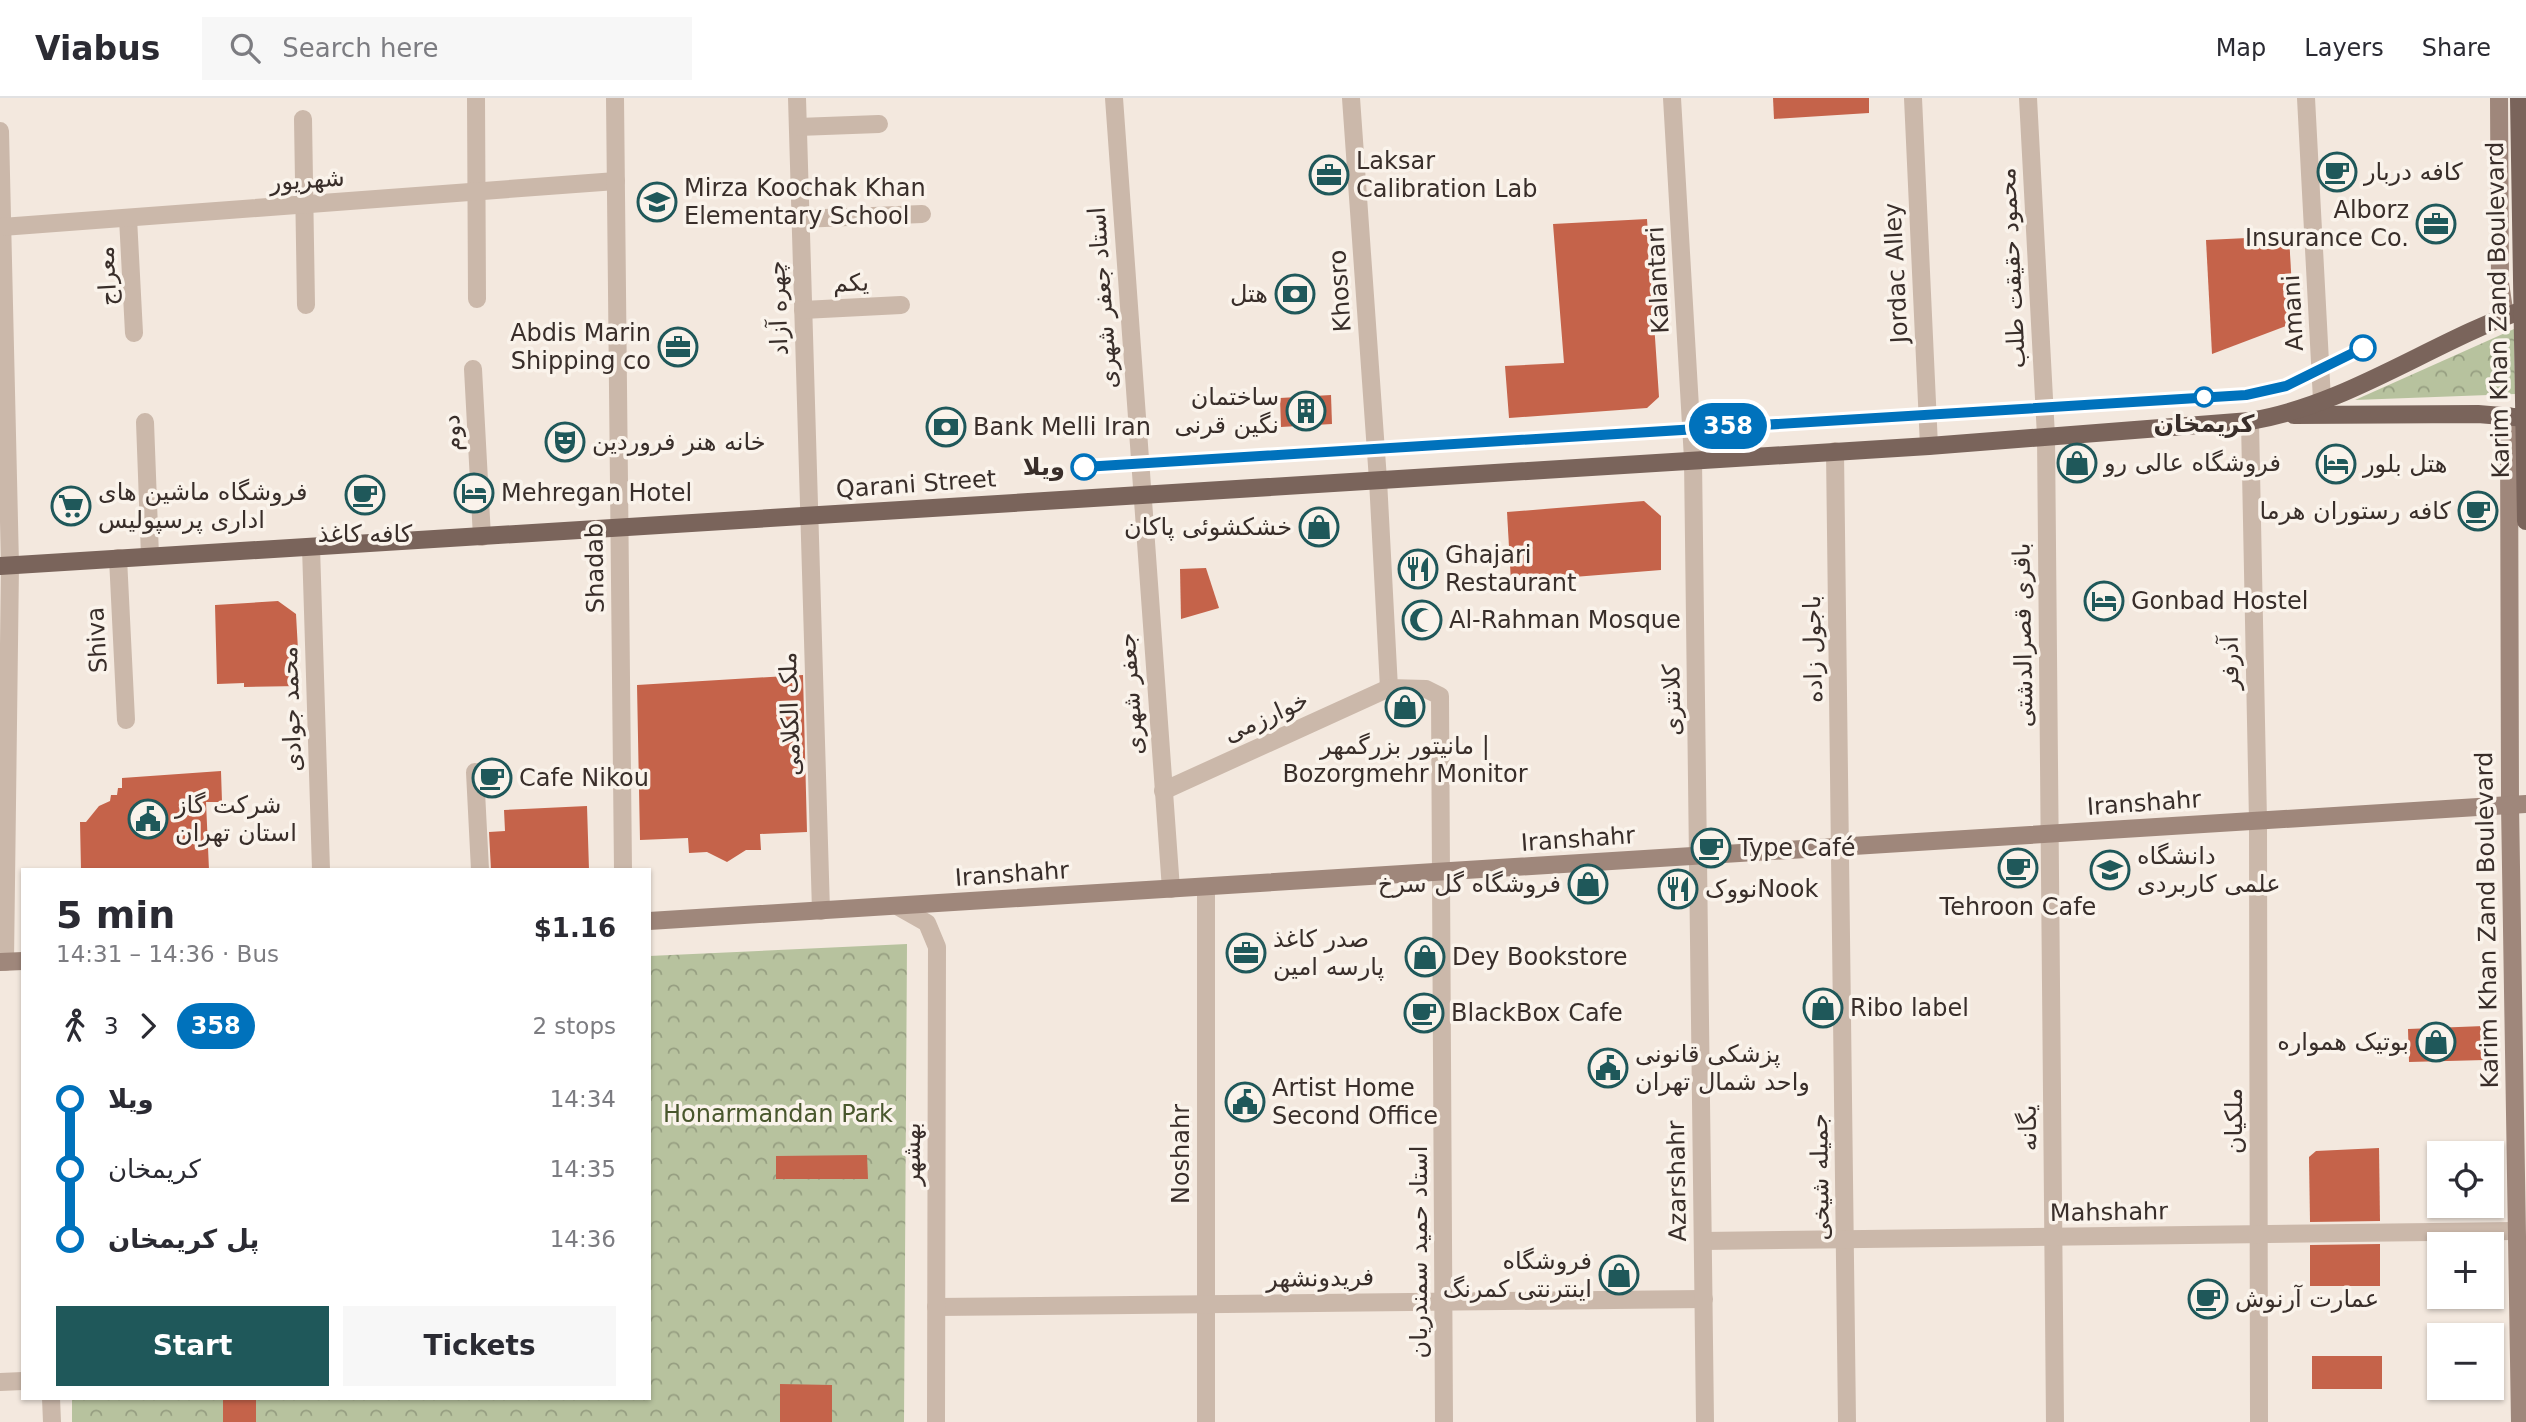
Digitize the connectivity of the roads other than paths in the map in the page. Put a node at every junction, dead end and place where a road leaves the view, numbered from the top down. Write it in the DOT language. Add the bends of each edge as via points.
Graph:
graph roads {
  1 [pos="476,98"];
  2 [pos="615,98"];
  3 [pos="797,98"];
  4 [pos="1114,98"];
  5 [pos="1351,98"];
  6 [pos="1672,98"];
  7 [pos="1913,98"];
  8 [pos="2028,98"];
  9 [pos="2306,98"];
  10 [pos="2499,98"];
  11 [pos="2519,98"];
  12 [pos="303,119"];
  13 [pos="879,124"];
  14 [pos="798,127"];
  15 [pos="0,131"];
  16 [pos="616,181"];
  17 [pos="477,192"];
  18 [pos="2499,192"];
  19 [pos="304,204"];
  20 [pos="922,214"];
  21 [pos="128,218"];
  22 [pos="800,219"];
  23 [pos="2,227"];
  24 [pos="2526,227"];
  25 [pos="2526,273"];
  26 [pos="2501,283"];
  27 [pos="477,299"];
  28 [pos="306,305"];
  29 [pos="901,306"];
  30 [pos="2526,309"];
  31 [pos="803,310"];
  32 [pos="2505,316"];
  33 [pos="134,333"];
  34 [pos="473,369"];
  35 [pos="2322,400"];
  36 [pos="2280,415"];
  37 [pos="2517,417"];
  38 [pos="2250,421"];
  39 [pos="145,422"];
  40 [pos="2046,436"];
  41 [pos="1929,446"];
  42 [pos="1835,451"];
  43 [pos="1693,459"];
  44 [pos="1378,480"];
  45 [pos="1141,495"];
  46 [pos="808,516"];
  47 [pos="2526,521"];
  48 [pos="620,529"];
  49 [pos="482,537"];
  50 [pos="311,547"];
  51 [pos="150,556"];
  52 [pos="118,558"];
  53 [pos="5,566"];
  54 [pos="1389,688"];
  55 [pos="126,720"];
  56 [pos="475,772"];
  57 [pos="1163,791"];
  58 [pos="2518,804"];
  59 [pos="2258,821"];
  60 [pos="2050,834"];
  61 [pos="1840,847"];
  62 [pos="1698,856"];
  63 [pos="321,868"];
  64 [pos="480,868"];
  65 [pos="623,868"];
  66 [pos="1442,872"];
  67 [pos="1206,887"];
  68 [pos="1171,889"];
  69 [pos="897,906"];
  70 [pos="821,911"];
  71 [pos="651,921"];
  72 [pos="9,962"];
  73 [pos="2515,1231"];
  74 [pos="2259,1235"];
  75 [pos="2054,1237"];
  76 [pos="1845,1240"];
  77 [pos="1703,1241"];
  78 [pos="1704,1299"];
  79 [pos="1444,1302"];
  80 [pos="1206,1304"];
  81 [pos="936,1307"];
  82 [pos="21,1381"];
  83 [pos="0,1382"];
  84 [pos="51,1400"];
  85 [pos="51,1422"];
  86 [pos="936,1422"];
  87 [pos="1206,1422"];
  88 [pos="1444,1422"];
  89 [pos="1705,1422"];
  90 [pos="1847,1422"];
  91 [pos="2055,1422"];
  92 [pos="2259,1422"];
  93 [pos="2520,1422"];
  1 -- 17 [label="street"];
  2 -- 16 [label="street, Shadab"];
  3 -- 14 [label="street, چهره آزاد"];
  4 -- 45 [label="street, استاد جعفر شهری"];
  5 -- 44 [label="street, Khosro"];
  6 -- 43 [label="street, Kalantari"];
  7 -- 41 [label="street, Jordac Alley"];
  8 -- 40 [label="street, محمود حقیقت طلب"];
  9 -- 35 [label="street, Amani"];
  10 -- 18 [label="main road"];
  11 -- 47 [label="main road, Karim Khan Zand Boulevard, bridge"];
  12 -- 19 [label="street"];
  13 -- 14 [label="street"];
  14 -- 22 [label="street, چهره آزاد"];
  15 -- 23 [label="street"];
  16 -- 17 [label="street, شهریور"];
  16 -- 48 [label="street, Shadab"];
  17 -- 19 [label="street, شهریور"];
  17 -- 27 [label="street"];
  18 -- 24 [label="main road" via="2505,215"];
  18 -- 26 [label="main road"];
  19 -- 21 [label="street, شهریور"];
  19 -- 28 [label="street"];
  20 -- 22 [label="street"];
  21 -- 23 [label="street, شهریور"];
  21 -- 33 [label="street, معراج"];
  22 -- 31 [label="street, چهره آزاد"];
  23 -- 53 [label="street"];
  25 -- 26 [label="main road"];
  26 -- 32 [label="main road"];
  29 -- 31 [label="street, یکم"];
  30 -- 32 [label="main road, Qarani Street"];
  31 -- 46 [label="street, چهره آزاد"];
  32 -- 35 [label="main road, Qarani Street"];
  34 -- 49 [label="street, دوم"];
  35 -- 36 [label="main road, Qarani Street"];
  36 -- 37 [label="main road"];
  36 -- 38 [label="main road, Qarani Street"];
  37 -- 58 [label="main road, Karim Khan Zand Boulevard"];
  38 -- 40 [label="main road, Qarani Street"];
  38 -- 59 [label="street, آذرفر"];
  39 -- 51 [label="street"];
  40 -- 41 [label="main road, Qarani Street"];
  40 -- 60 [label="street, باقری قصرالدشتی"];
  41 -- 42 [label="main road, Qarani Street"];
  42 -- 43 [label="main road, Qarani Street"];
  42 -- 61 [label="street, باجول زاده"];
  43 -- 44 [label="main road, Qarani Street"];
  43 -- 62 [label="street, کلانتری"];
  44 -- 45 [label="main road, Qarani Street"];
  44 -- 54 [label="street, Khosro"];
  45 -- 46 [label="main road, Qarani Street"];
  45 -- 57 [label="street, جعفر شهری"];
  46 -- 48 [label="main road, Qarani Street"];
  46 -- 70 [label="street, ملک الکلامی"];
  48 -- 49 [label="main road, Qarani Street"];
  48 -- 65 [label="street, Shadab"];
  49 -- 50 [label="main road, Qarani Street"];
  50 -- 51 [label="main road, Qarani Street"];
  50 -- 63 [label="street, محمد جوادی"];
  51 -- 52 [label="main road, Qarani Street"];
  52 -- 53 [label="main road, Qarani Street"];
  52 -- 55 [label="street, Shiva"];
  53 -- 72 [label="street"];
  54 -- 57 [label="street, خوارزمی"];
  54 -- 66 [label="street, استاد حمید سمندریان" via="1426,689 1440,696"];
  56 -- 64 [label="street"];
  57 -- 68 [label="street, جعفر شهری"];
  58 -- 59 [label="main road, Iranshahr"];
  58 -- 73 [label="main road, Karim Khan Zand Boulevard"];
  59 -- 60 [label="main road, Iranshahr"];
  59 -- 74 [label="street, ملکیان"];
  60 -- 61 [label="main road, Iranshahr"];
  60 -- 75 [label="street, یگانه"];
  61 -- 62 [label="main road, Iranshahr"];
  61 -- 76 [label="street, جمیله شیخی"];
  62 -- 66 [label="main road, Iranshahr"];
  62 -- 77 [label="street, Azarshahr"];
  66 -- 67 [label="main road, Iranshahr"];
  66 -- 79 [label="street, استاد حمید سمندریان"];
  67 -- 68 [label="main road, Iranshahr"];
  67 -- 80 [label="street, Noshahr"];
  68 -- 69 [label="main road, Iranshahr"];
  69 -- 70 [label="main road, Iranshahr"];
  69 -- 81 [label="street, بهشهر" via="927,923 937,947"];
  70 -- 71 [label="main road, Iranshahr"];
  73 -- 74 [label="street, Mahshahr"];
  73 -- 93 [label="main road, Karim Khan Zand Boulevard"];
  74 -- 75 [label="street, Mahshahr"];
  74 -- 92 [label="street, ملکیان"];
  75 -- 76 [label="street, Mahshahr"];
  75 -- 91 [label="street, یگانه"];
  76 -- 77 [label="street, Mahshahr"];
  76 -- 90 [label="street, جمیله شیخی"];
  77 -- 78 [label="street, Azarshahr"];
  78 -- 79 [label="street, فریدونشهر"];
  78 -- 89 [label="street, Azarshahr"];
  79 -- 80 [label="street, فریدونشهر"];
  79 -- 88 [label="street, استاد حمید سمندریان"];
  80 -- 81 [label="street, فریدونشهر"];
  80 -- 87 [label="street, Noshahr"];
  81 -- 86 [label="street, بهشهر"];
  82 -- 83 [label="street"];
  84 -- 85 [label="street"];
}
